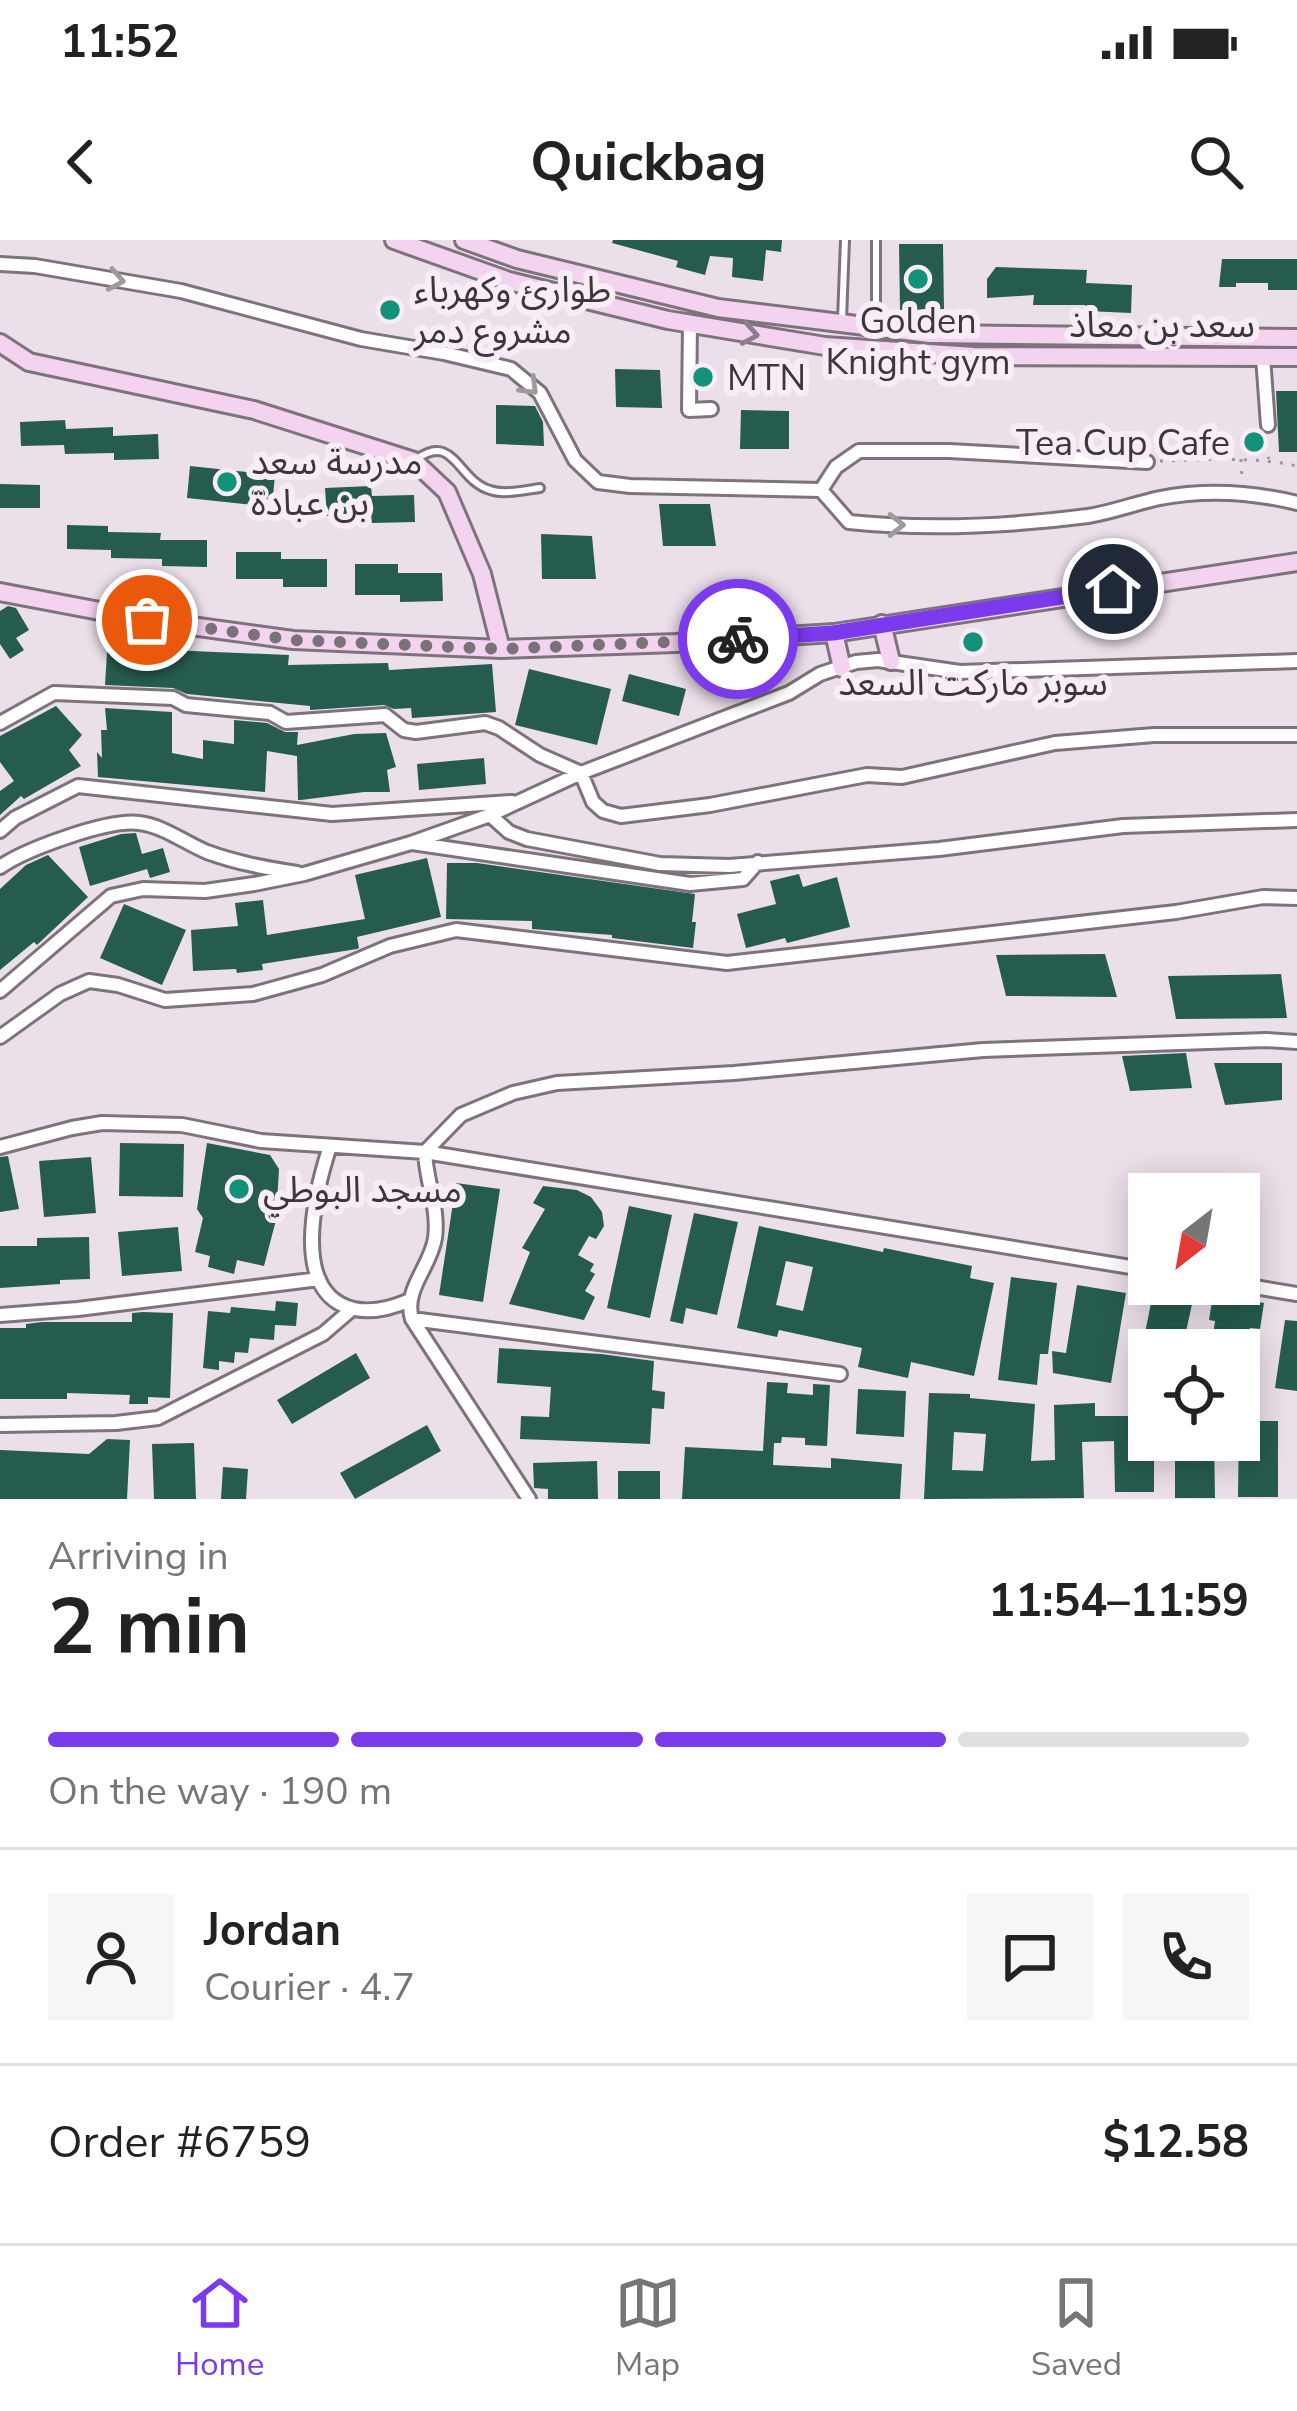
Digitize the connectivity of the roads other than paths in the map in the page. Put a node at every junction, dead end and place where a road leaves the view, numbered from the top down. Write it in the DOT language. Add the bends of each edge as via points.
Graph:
graph roads {
  1 [pos="394,240"];
  2 [pos="464,240"];
  3 [pos="845,240"];
  4 [pos="875,240"];
  5 [pos="0,264"];
  6 [pos="690,323"];
  7 [pos="842,323"];
  8 [pos="875,328"];
  9 [pos="1297,338"];
  10 [pos="0,343"];
  11 [pos="1263,357"];
  12 [pos="1297,357"];
  13 [pos="710,409"];
  14 [pos="1268,425"];
  15 [pos="414,461"];
  16 [pos="1147,462"];
  17 [pos="540,488"];
  18 [pos="821,490"];
  19 [pos="1297,502"];
  20 [pos="1297,562"];
  21 [pos="0,592"];
  22 [pos="883,624"];
  23 [pos="833,633"];
  24 [pos="501,649"];
  25 [pos="891,661"];
  26 [pos="1297,661"];
  27 [pos="842,668"];
  28 [pos="0,723"];
  29 [pos="1297,735"];
  30 [pos="581,773"];
  31 [pos="517,801"];
  32 [pos="490,815"];
  33 [pos="1297,820"];
  34 [pos="0,831"];
  35 [pos="411,843"];
  36 [pos="758,862"];
  37 [pos="0,867"];
  38 [pos="304,874"];
  39 [pos="1297,898"];
  40 [pos="0,991"];
  41 [pos="0,1036"];
  42 [pos="1297,1042"];
  43 [pos="330,1146"];
  44 [pos="0,1147"];
  45 [pos="425,1152"];
  46 [pos="1128,1267"];
  47 [pos="319,1279"];
  48 [pos="1260,1288"];
  49 [pos="1297,1294"];
  50 [pos="410,1300"];
  51 [pos="352,1309"];
  52 [pos="0,1315"];
  53 [pos="412,1319"];
  54 [pos="840,1375"];
  55 [pos="0,1425"];
  56 [pos="529,1499"];
  1 -- 6 [label="street, سعد بن معاذ" via="509,281"];
  2 -- 7 [label="street, سعد بن معاذ" via="718,308"];
  3 -- 7 [label="lane"];
  4 -- 8 [label="lane"];
  5 -- 18 [label="street, one-way" via="181,291 511,369 540,393 575,460 598,482"];
  6 -- 11 [label="street, سعد بن معاذ, one-way" via="825,346 974,356"];
  6 -- 13 [label="street" via="689,410"];
  7 -- 8 [label="street, سعد بن معاذ"];
  8 -- 9 [label="street, سعد بن معاذ"];
  10 -- 15 [label="street" via="29,362 254,410"];
  11 -- 12 [label="street, سعد بن معاذ"];
  11 -- 14 [label="street"];
  15 -- 17 [label="lane" via="436,449 488,490"];
  15 -- 24 [label="street" via="447,493 482,574"];
  16 -- 18 [label="street" via="859,451"];
  18 -- 19 [label="street, one-way" via="849,522 877,525 1026,522 1242,492"];
  20 -- 22 [label="street"];
  21 -- 24 [label="street" via="293,640"];
  22 -- 23 [label="street"];
  22 -- 25 [label="street"];
  23 -- 24 [label="street"];
  23 -- 27 [label="street"];
  25 -- 26 [label="street" via="960,672"];
  25 -- 27 [label="street"];
  27 -- 30 [label="street"];
  28 -- 30 [label="street" via="54,693 74,692 173,698 286,722 385,715 416,732 485,723"];
  29 -- 30 [label="street" via="1055,743 902,777 867,775 621,816 593,802"];
  30 -- 31 [label="street"];
  31 -- 32 [label="street"];
  31 -- 34 [label="street" via="332,814 78,786"];
  32 -- 35 [label="street"];
  32 -- 36 [label="street" via="527,839 660,864"];
  33 -- 36 [label="street" via="1123,826"];
  35 -- 36 [label="street" via="690,884 743,878"];
  35 -- 38 [label="street"];
  37 -- 38 [label="street" via="138,822 244,864"];
  38 -- 40 [label="street" via="111,896"];
  39 -- 41 [label="street" via="727,963 456,930 254,994 165,1000 89,981"];
  42 -- 45 [label="street" via="983,1050 557,1083 460,1115"];
  43 -- 44 [label="street" via="129,1122"];
  43 -- 45 [label="street"];
  43 -- 47 [label="street" via="313,1221"];
  45 -- 46 [label="street"];
  45 -- 50 [label="street" via="435,1239"];
  47 -- 51 [label="street"];
  47 -- 52 [label="street"];
  48 -- 49 [label="street"];
  50 -- 51 [label="street"];
  50 -- 53 [label="street"];
  51 -- 55 [label="street" via="323,1334 158,1418"];
  53 -- 54 [label="street"];
  53 -- 56 [label="street"];
}
